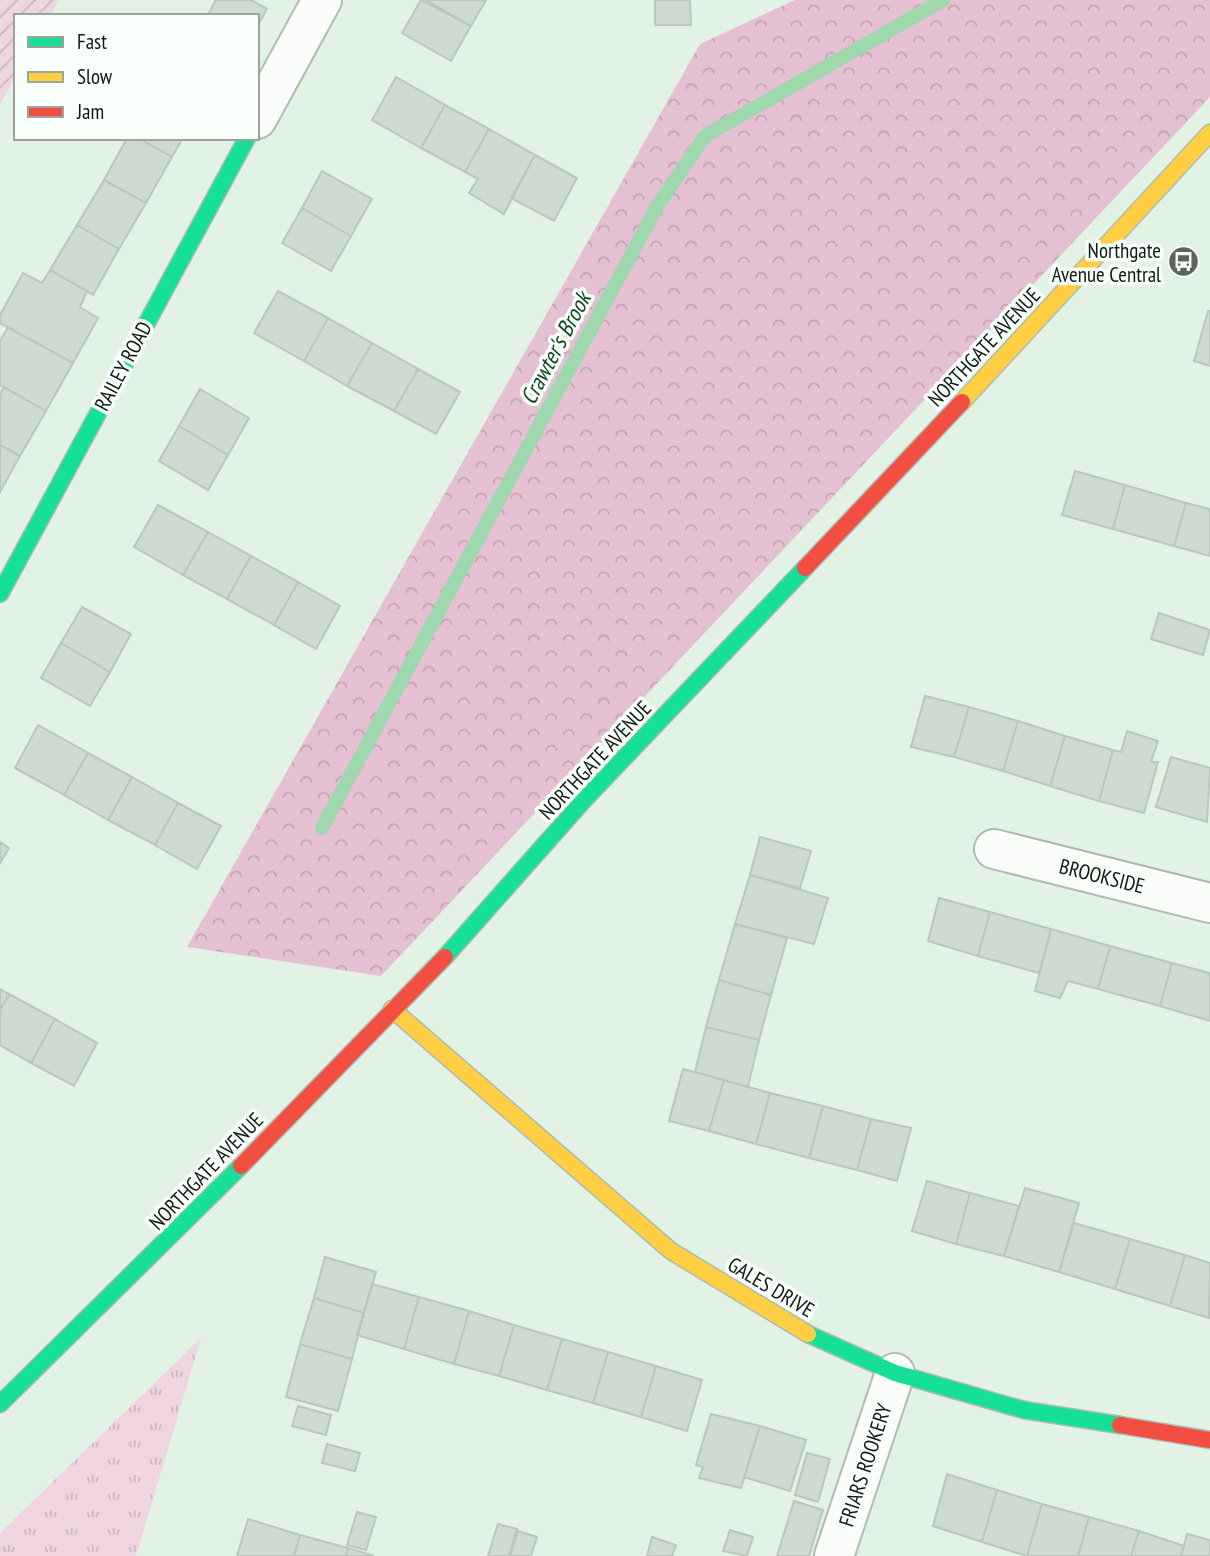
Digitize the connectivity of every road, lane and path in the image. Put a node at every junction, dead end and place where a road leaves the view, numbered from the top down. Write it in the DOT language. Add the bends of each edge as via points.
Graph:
graph roads {
  1 [pos="322,0"];
  2 [pos="259,115"];
  3 [pos="1210,133"];
  4 [pos="246,140"];
  5 [pos="0,594"];
  6 [pos="994,849"];
  7 [pos="1210,903"];
  8 [pos="392,1009"];
  9 [pos="895,1373"];
  10 [pos="0,1404"];
  11 [pos="1210,1440"];
  12 [pos="834,1556"];
  1 -- 2 [label="street"];
  3 -- 8 [label="main road, NORTHGATE AVENUE"];
  4 -- 5 [label="main road, RAILEY ROAD"];
  6 -- 7 [label="street, BROOKSIDE"];
  8 -- 9 [label="main road, GALES DRIVE" via="671,1251 804,1332"];
  8 -- 10 [label="main road, NORTHGATE AVENUE" via="153,1256"];
  9 -- 11 [label="main road, GALES DRIVE" via="1024,1410"];
  9 -- 12 [label="street, FRIARS ROOKERY"];
}
